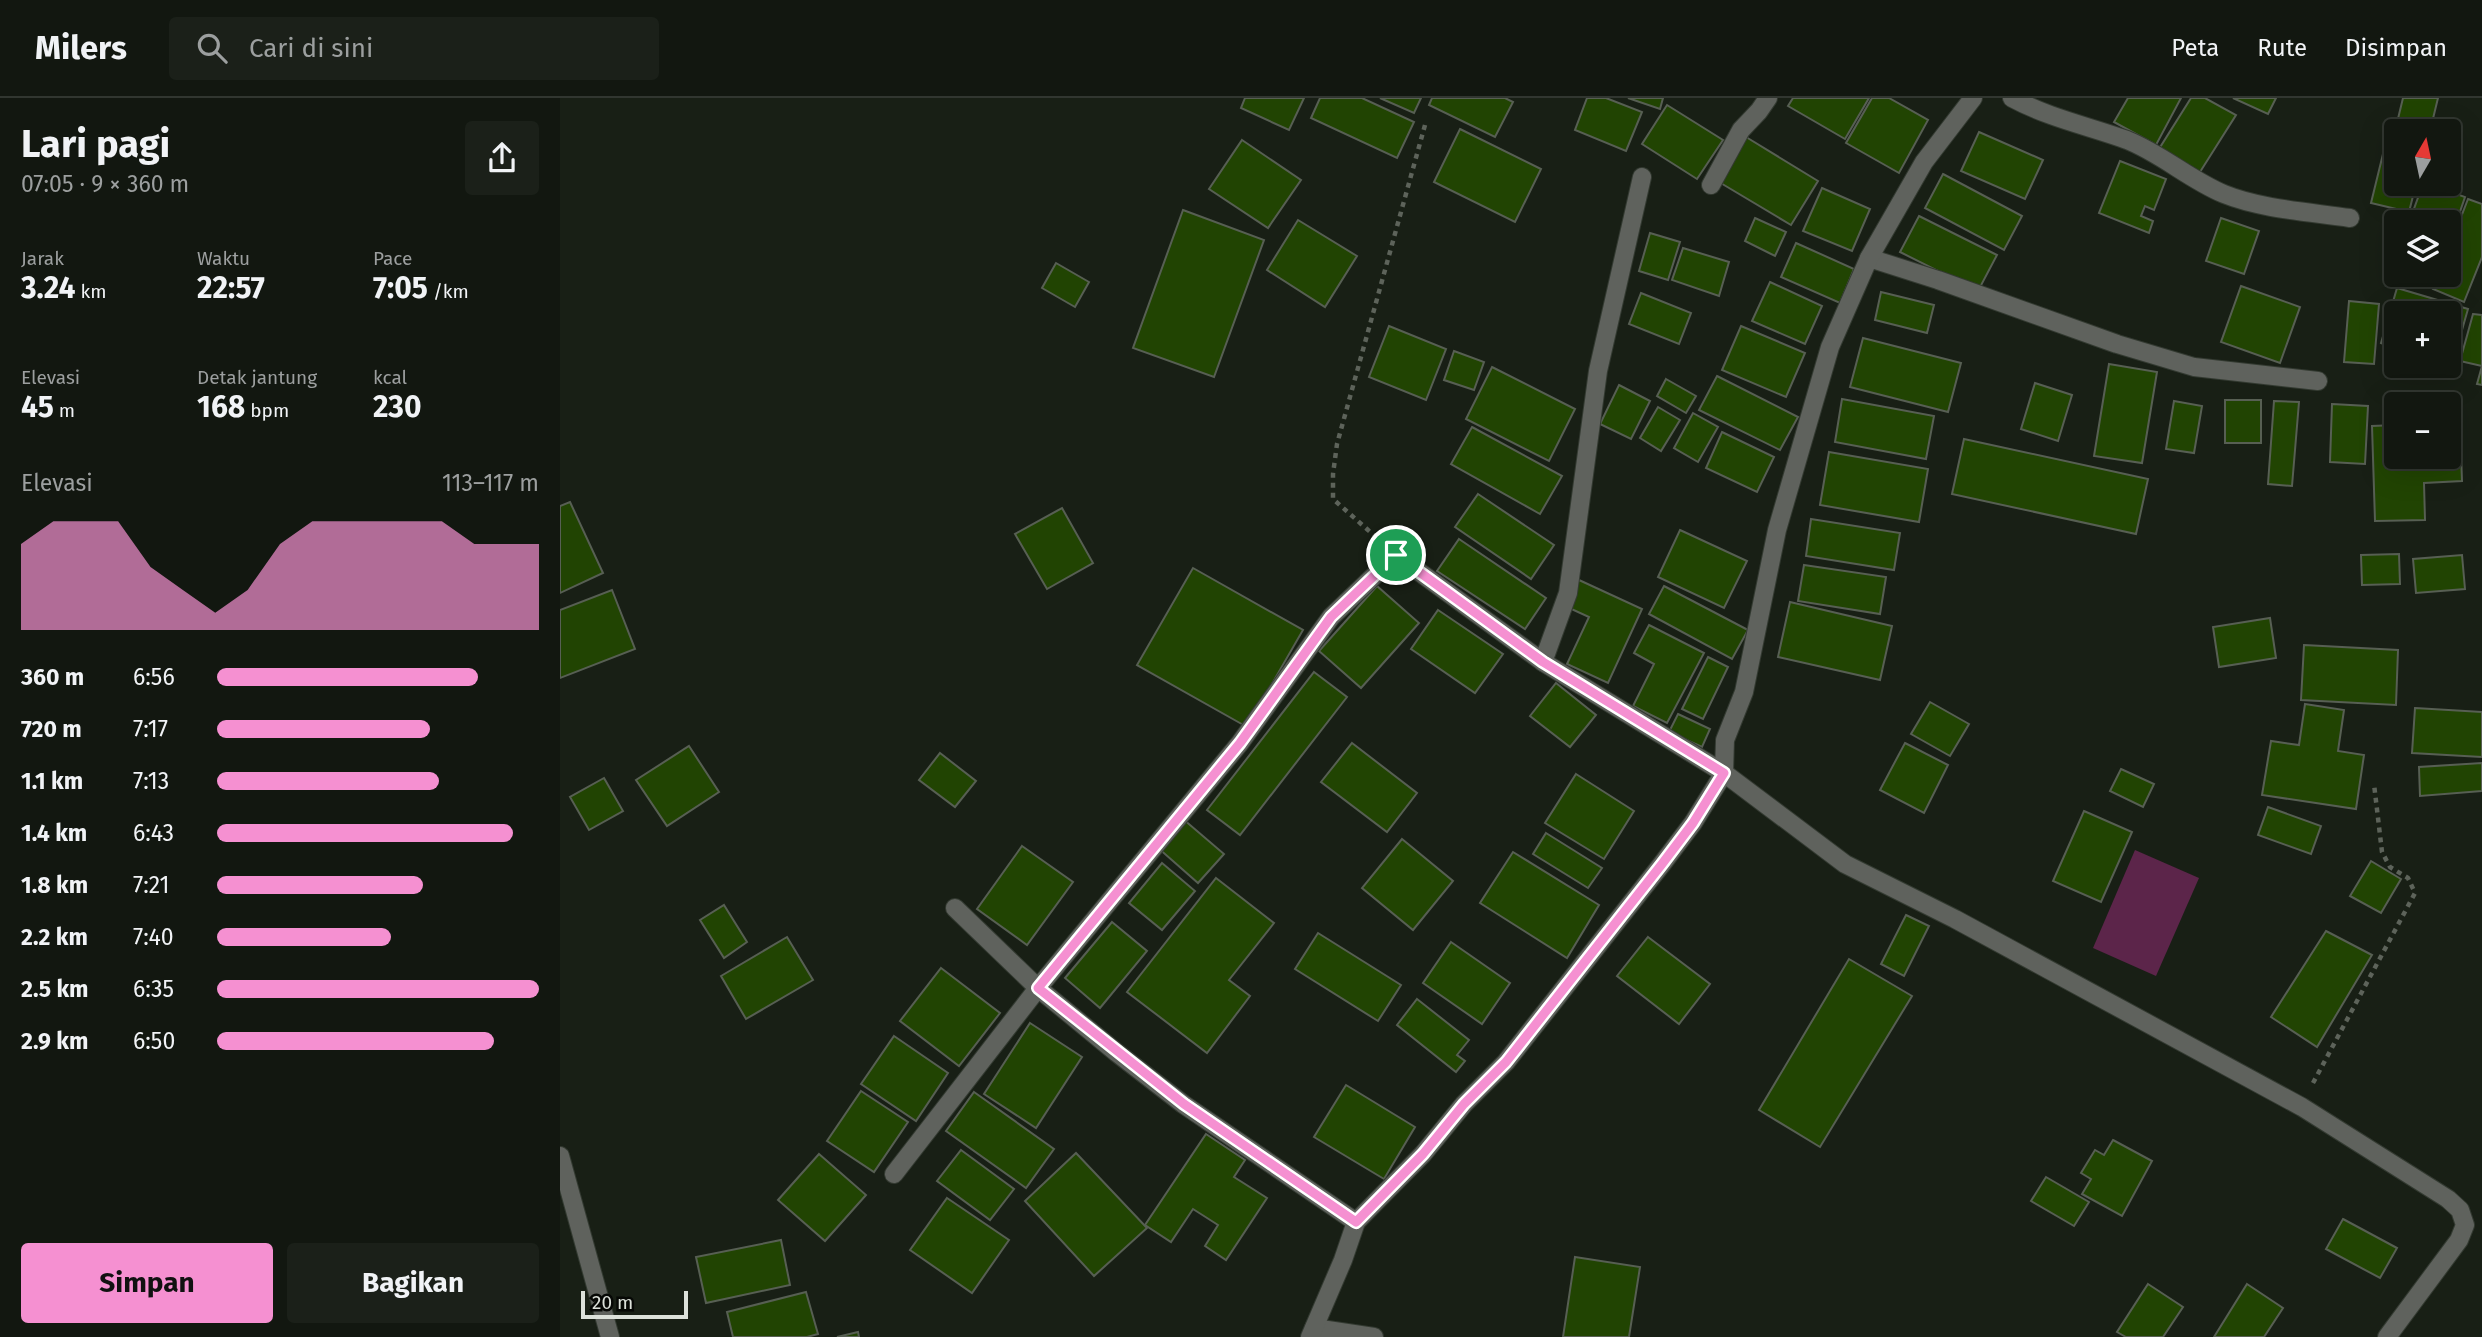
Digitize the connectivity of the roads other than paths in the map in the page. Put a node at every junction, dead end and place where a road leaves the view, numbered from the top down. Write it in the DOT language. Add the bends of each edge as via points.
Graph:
graph roads {
  1 [pos="1768,98"];
  2 [pos="1973,98"];
  3 [pos="2012,98"];
  4 [pos="1642,177"];
  5 [pos="1711,185"];
  6 [pos="2350,218"];
  7 [pos="1870,258"];
  8 [pos="2318,381"];
  9 [pos="1543,662"];
  10 [pos="1724,773"];
  11 [pos="955,908"];
  12 [pos="1038,988"];
  13 [pos="560,1156"];
  14 [pos="894,1174"];
  15 [pos="1356,1222"];
  16 [pos="2474,1226"];
  17 [pos="1312,1332"];
  18 [pos="610,1337"];
  19 [pos="1374,1337"];
  20 [pos="2388,1337"];
  1 -- 5 [label="street" via="1741,130"];
  2 -- 7 [label="street" via="1924,162"];
  3 -- 6 [label="street" via="2156,153 2242,201"];
  4 -- 9 [label="street" via="1598,371 1568,593"];
  7 -- 8 [label="street" via="2194,367"];
  7 -- 10 [label="street" via="1830,347 1785,504 1744,692 1726,740"];
  9 -- 10 [label="street"];
  9 -- 12 [label="street" via="1396,555 1331,617 1240,743"];
  10 -- 15 [label="street" via="1693,823 1506,1062"];
  10 -- 16 [label="street" via="1845,864 2302,1107 2448,1199"];
  11 -- 12 [label="street"];
  12 -- 14 [label="street"];
  12 -- 15 [label="street" via="1184,1104"];
  13 -- 18 [label="street"];
  15 -- 17 [label="street"];
  16 -- 20 [label="street"];
  17 -- 19 [label="street"];
}
